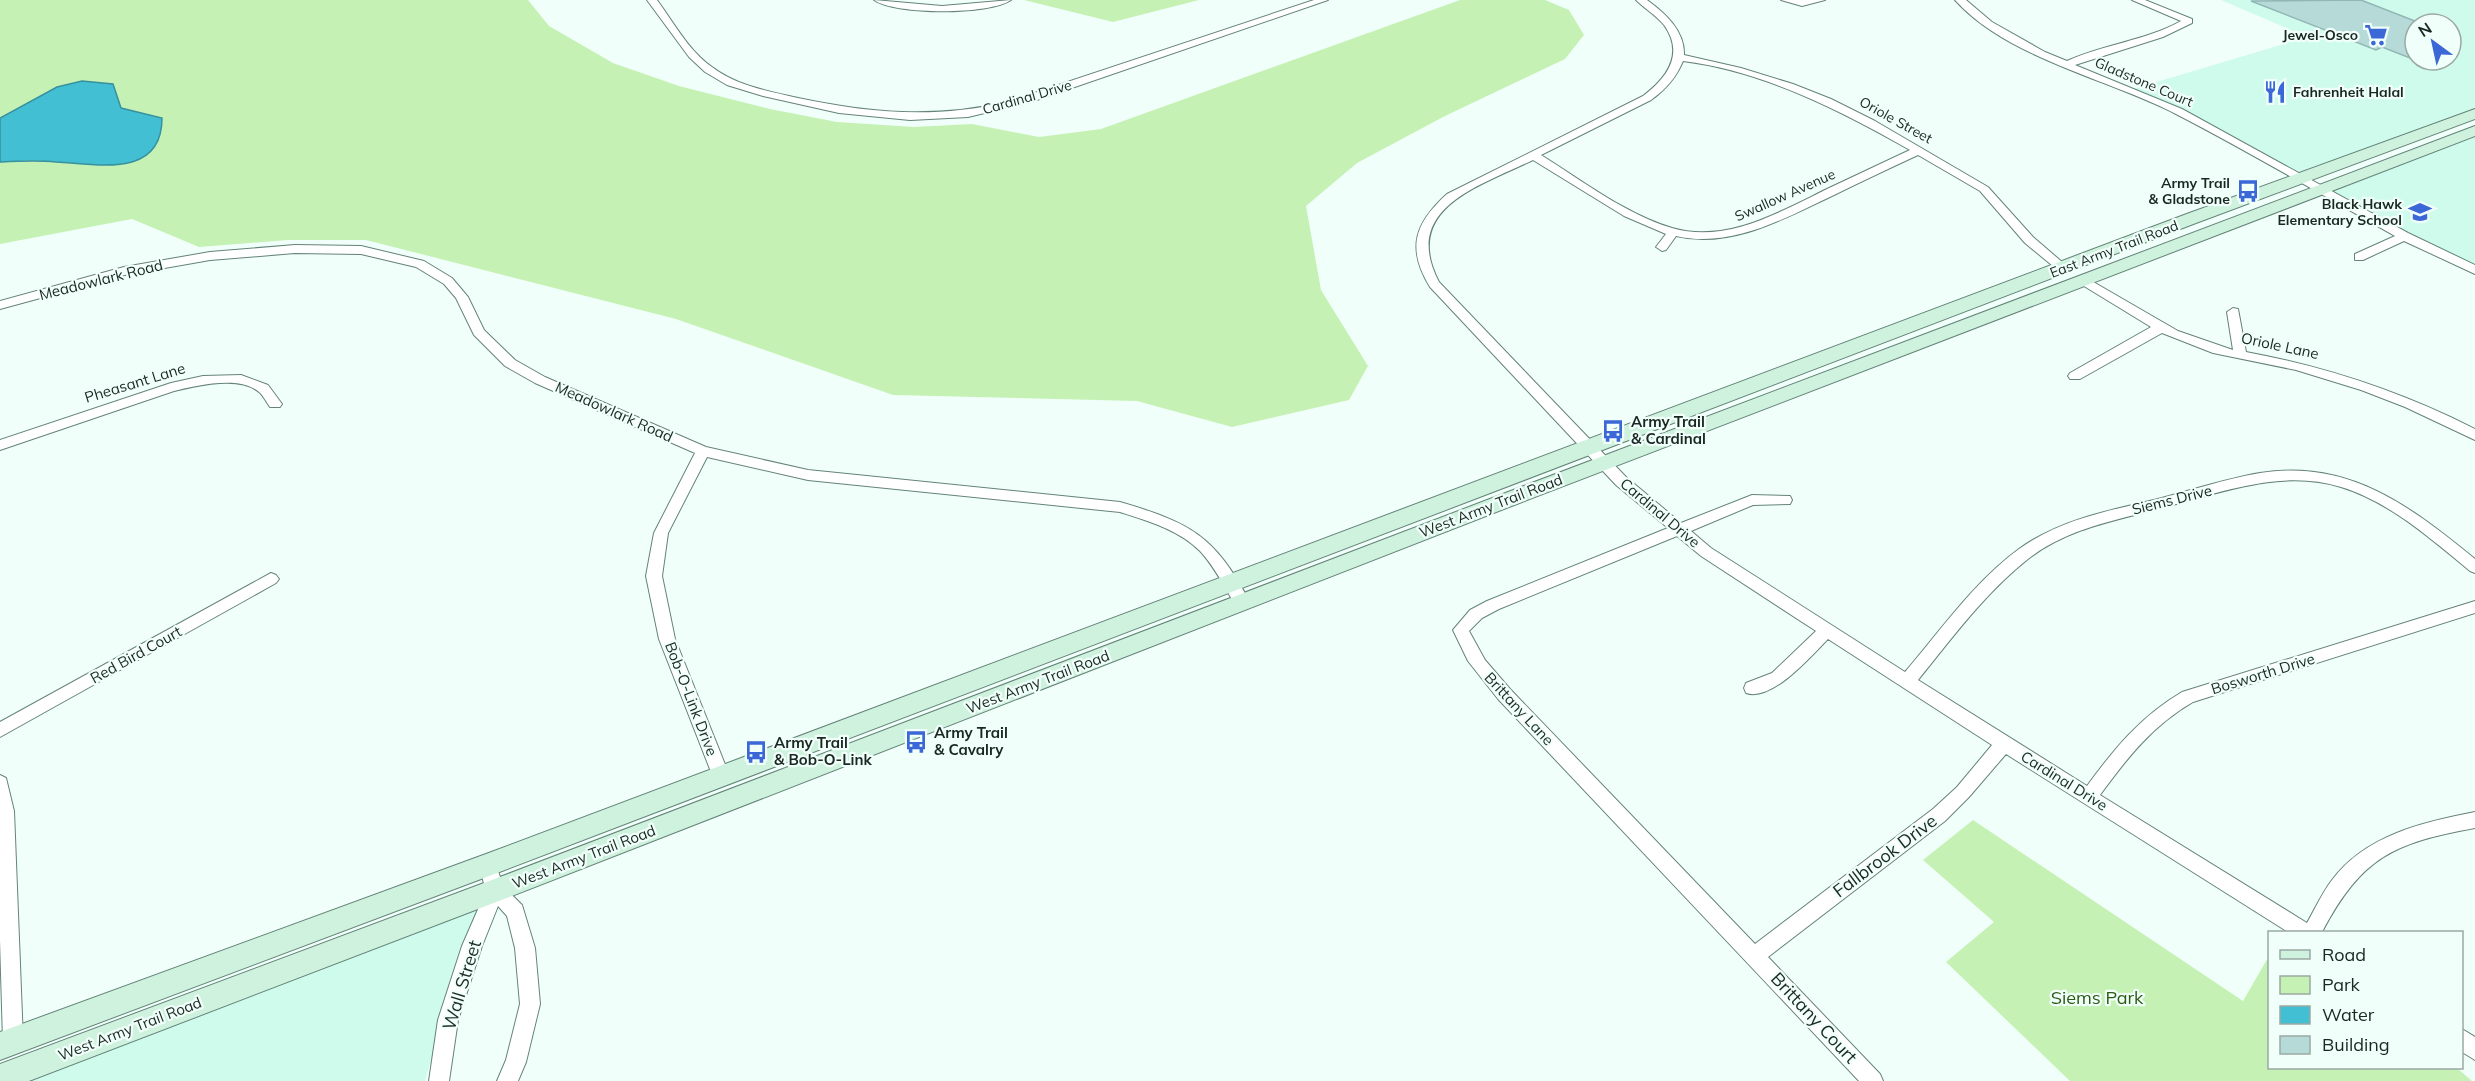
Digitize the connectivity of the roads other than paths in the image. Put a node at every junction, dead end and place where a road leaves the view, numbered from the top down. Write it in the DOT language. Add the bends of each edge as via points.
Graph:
graph roads {
  1 [pos="652,0"];
  2 [pos="879,0"];
  3 [pos="1006,0"];
  4 [pos="1323,0"];
  5 [pos="1641,0"];
  6 [pos="1786,0"];
  7 [pos="1820,0"];
  8 [pos="1960,0"];
  9 [pos="2137,0"];
  10 [pos="1681,57"];
  11 [pos="2066,65"];
  12 [pos="2475,114"];
  13 [pos="2475,131"];
  14 [pos="1919,150"];
  15 [pos="1533,155"];
  16 [pos="2300,178"];
  17 [pos="2319,189"];
  18 [pos="1673,232"];
  19 [pos="2404,236"];
  20 [pos="1662,247"];
  21 [pos="2359,257"];
  22 [pos="2063,268"];
  23 [pos="2475,270"];
  24 [pos="2083,280"];
  25 [pos="0,305"];
  26 [pos="2233,312"];
  27 [pos="2160,328"];
  28 [pos="1888,335"];
  29 [pos="1906,347"];
  30 [pos="2240,354"];
  31 [pos="2075,376"];
  32 [pos="275,404"];
  33 [pos="2475,435"];
  34 [pos="0,445"];
  35 [pos="703,451"];
  36 [pos="1596,456"];
  37 [pos="1785,500"];
  38 [pos="1679,530"];
  39 [pos="2475,567"];
  40 [pos="272,579"];
  41 [pos="1236,593"];
  42 [pos="2475,607"];
  43 [pos="1827,630"];
  44 [pos="1907,681"];
  45 [pos="1752,688"];
  46 [pos="0,730"];
  47 [pos="2004,744"];
  48 [pos="721,777"];
  49 [pos="0,783"];
  50 [pos="2089,797"];
  51 [pos="2475,820"];
  52 [pos="488,865"];
  53 [pos="495,891"];
  54 [pos="2301,931"];
  55 [pos="2313,931"];
  56 [pos="1755,956"];
  57 [pos="2463,1040"];
  58 [pos="7,1044"];
  59 [pos="2475,1050"];
  60 [pos="0,1078"];
  61 [pos="439,1081"];
  62 [pos="507,1081"];
  63 [pos="1873,1081"];
  1 -- 4 [label="street, Cardinal Drive" via="695,58 728,81 761,93 844,111 913,118 966,114 1020,102"];
  2 -- 3 [label="street" via="911,8 942,9"];
  5 -- 10 [label="street" via="1671,26"];
  6 -- 7 [label="street"];
  8 -- 11 [label="street, Gladstone Court" via="2000,31"];
  9 -- 11 [label="street" via="2188,21 2174,30 2088,54"];
  10 -- 14 [label="street, Oriole Street" via="1760,76 1818,97"];
  10 -- 15 [label="street, Cardinal Drive" via="1674,74 1655,93"];
  11 -- 16 [label="street, Gladstone Court" via="2178,111"];
  12 -- 16 [label="main road, East Army Trail Road"];
  13 -- 17 [label="main road, East Army Trail Road"];
  14 -- 18 [label="street, Swallow Avenue" via="1751,229 1720,235 1686,236"];
  14 -- 22 [label="street, Oriole Street" via="1984,189 2029,240"];
  15 -- 18 [label="street, Swallow Avenue" via="1637,218"];
  15 -- 36 [label="street, Cardinal Drive" via="1451,196 1438,207 1420,237 1422,258 1443,296"];
  16 -- 17 [label="street, Gladstone Court"];
  16 -- 22 [label="main road, East Army Trail Road"];
  17 -- 19 [label="street, Gladstone Court"];
  17 -- 24 [label="main road, East Army Trail Road"];
  18 -- 20 [label="street"];
  19 -- 21 [label="street"];
  19 -- 23 [label="street, Gladstone Court"];
  22 -- 28 [label="main road, East Army Trail Road"];
  24 -- 27 [label="street, Oriole Lane"];
  24 -- 29 [label="main road, East Army Trail Road"];
  25 -- 35 [label="street, Meadowlark Road" via="124,271 210,256 295,249 361,250 386,255 420,264 448,281 462,297 479,333 510,363 540,380"];
  26 -- 30 [label="street"];
  27 -- 30 [label="street, Oriole Lane" via="2208,347"];
  27 -- 31 [label="street"];
  28 -- 36 [label="main road, West Army Trail Road"];
  29 -- 36 [label="main road, West Army Trail Road"];
  30 -- 33 [label="street, Oriole Lane" via="2351,381"];
  32 -- 34 [label="street, Pheasant Lane" via="263,388 241,379 203,380 171,387"];
  35 -- 41 [label="street, Meadowlark Road" via="807,475 1120,507 1185,532 1206,548"];
  35 -- 48 [label="street, Bob-O-Link Drive" via="661,533 654,576 667,639"];
  36 -- 38 [label="street, Cardinal Drive"];
  36 -- 41 [label="main road, West Army Trail Road"];
  37 -- 38 [label="street" via="1752,500"];
  38 -- 43 [label="street, Cardinal Drive" via="1706,552"];
  38 -- 56 [label="street, Brittany Lane" via="1493,605 1476,614 1461,630 1476,662 1504,694"];
  39 -- 44 [label="street, Siems Drive" via="2402,509 2368,492 2323,478 2294,475 2259,480 2106,517 2043,542 1994,581"];
  40 -- 46 [label="street, Red Bird Court"];
  41 -- 48 [label="main road, West Army Trail Road"];
  41 -- 53 [label="main road, West Army Trail Road"];
  42 -- 50 [label="street, Bosworth Drive" via="2188,697 2165,709 2137,733"];
  43 -- 44 [label="street, Cardinal Drive"];
  43 -- 45 [label="street" via="1778,678"];
  44 -- 47 [label="street, Cardinal Drive"];
  47 -- 50 [label="street, Cardinal Drive"];
  47 -- 56 [label="street, Fallbrook Drive" via="1939,815"];
  48 -- 52 [label="main road, West Army Trail Road"];
  49 -- 58 [label="street" via="5,811"];
  50 -- 54 [label="street, Cardinal Drive"];
  51 -- 55 [label="street" via="2435,827 2372,854 2341,883"];
  52 -- 53 [label="street"];
  52 -- 58 [label="main road, West Army Trail Road"];
  53 -- 60 [label="main road, West Army Trail Road"];
  53 -- 61 [label="street, Wall Street" via="448,1020"];
  53 -- 62 [label="street" via="515,911 525,948 530,1004 516,1062"];
  56 -- 63 [label="street, Brittany Court"];
  57 -- 59 [label="street"];
}
